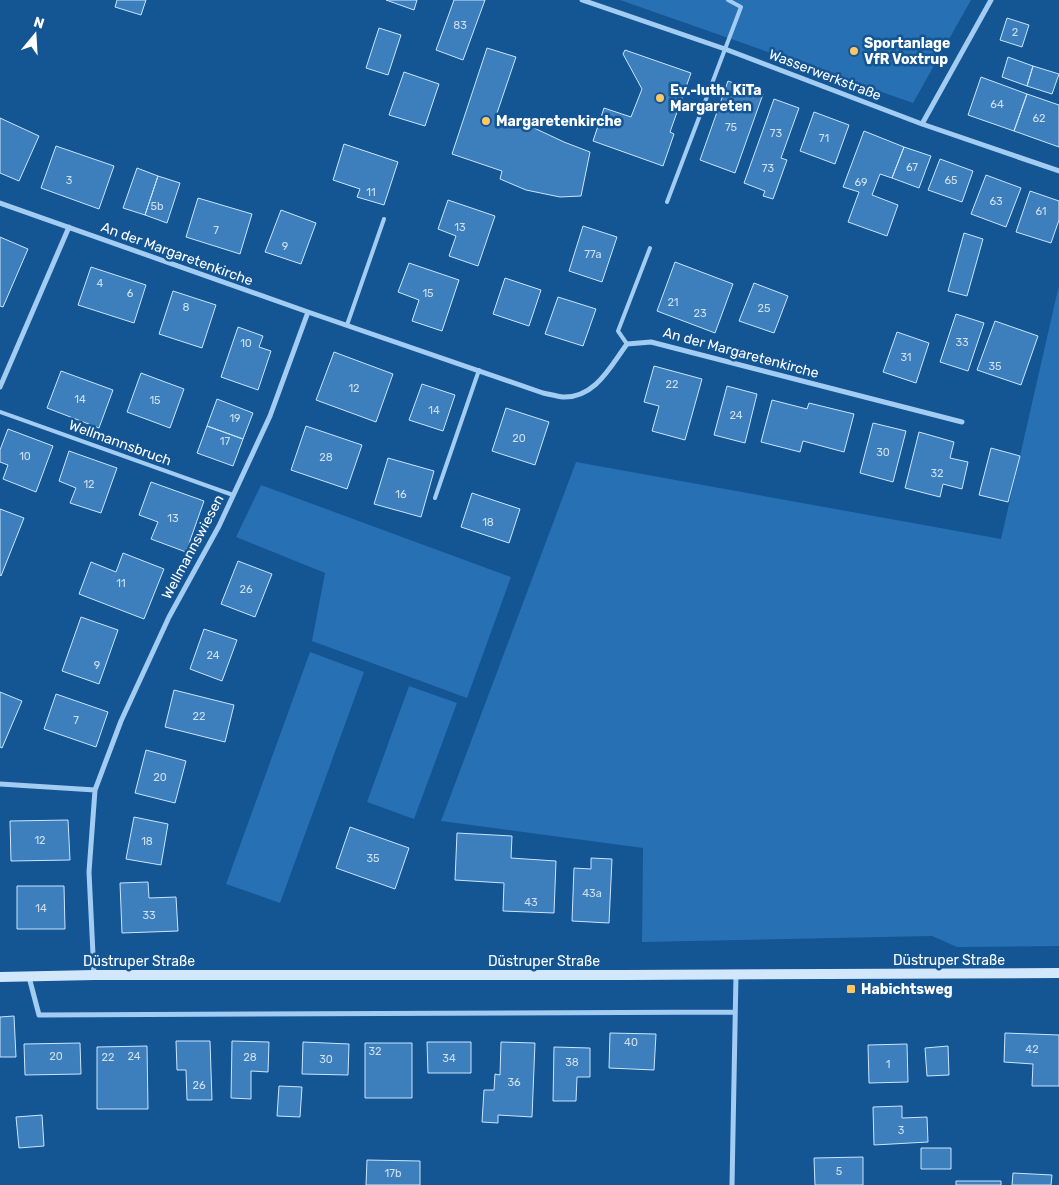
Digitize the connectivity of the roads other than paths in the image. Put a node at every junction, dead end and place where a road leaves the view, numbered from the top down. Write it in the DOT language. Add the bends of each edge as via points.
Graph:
graph roads {
  1 [pos="582,0"];
  2 [pos="728,0"];
  3 [pos="992,0"];
  4 [pos="725,50"];
  5 [pos="922,124"];
  6 [pos="1059,171"];
  7 [pos="667,202"];
  8 [pos="0,203"];
  9 [pos="384,219"];
  10 [pos="70,227"];
  11 [pos="650,248"];
  12 [pos="308,312"];
  13 [pos="347,325"];
  14 [pos="626,344"];
  15 [pos="479,370"];
  16 [pos="0,387"];
  17 [pos="0,412"];
  18 [pos="962,422"];
  19 [pos="233,495"];
  20 [pos="435,498"];
  21 [pos="0,784"];
  22 [pos="95,790"];
  23 [pos="1059,973"];
  24 [pos="736,974"];
  25 [pos="94,975"];
  26 [pos="29,976"];
  27 [pos="0,977"];
  28 [pos="735,1012"];
  29 [pos="732,1185"];
  1 -- 4 [label="street, Wasserwerkstraße"];
  2 -- 4 [label="lane" via="741,6"];
  3 -- 5 [label="street"];
  4 -- 5 [label="street, Wasserwerkstraße"];
  4 -- 7 [label="lane"];
  5 -- 6 [label="street, Wasserwerkstraße"];
  8 -- 10 [label="street, An der Margaretenkirche"];
  9 -- 13 [label="lane"];
  10 -- 12 [label="street, An der Margaretenkirche"];
  10 -- 16 [label="street"];
  11 -- 14 [label="lane" via="618,331"];
  12 -- 13 [label="street, An der Margaretenkirche"];
  12 -- 19 [label="street, Wellmannswiesen" via="270,416"];
  13 -- 15 [label="street, An der Margaretenkirche"];
  14 -- 15 [label="street, An der Margaretenkirche" via="598,384 583,394 563,397"];
  14 -- 18 [label="street, An der Margaretenkirche" via="651,342"];
  15 -- 20 [label="lane"];
  17 -- 19 [label="lane, Wellmannsbruch"];
  19 -- 22 [label="street, Wellmannswiesen" via="169,617 121,721"];
  21 -- 22 [label="street"];
  22 -- 25 [label="street, Wellmannswiesen" via="89,872"];
  23 -- 24 [label="street, Düstruper Straße"];
  24 -- 25 [label="street, Düstruper Straße"];
  24 -- 28 [label="street"];
  25 -- 26 [label="street, Düstruper Straße"];
  26 -- 27 [label="street, Düstruper Straße"];
  26 -- 28 [label="street" via="39,1015"];
  28 -- 29 [label="street"];
}
